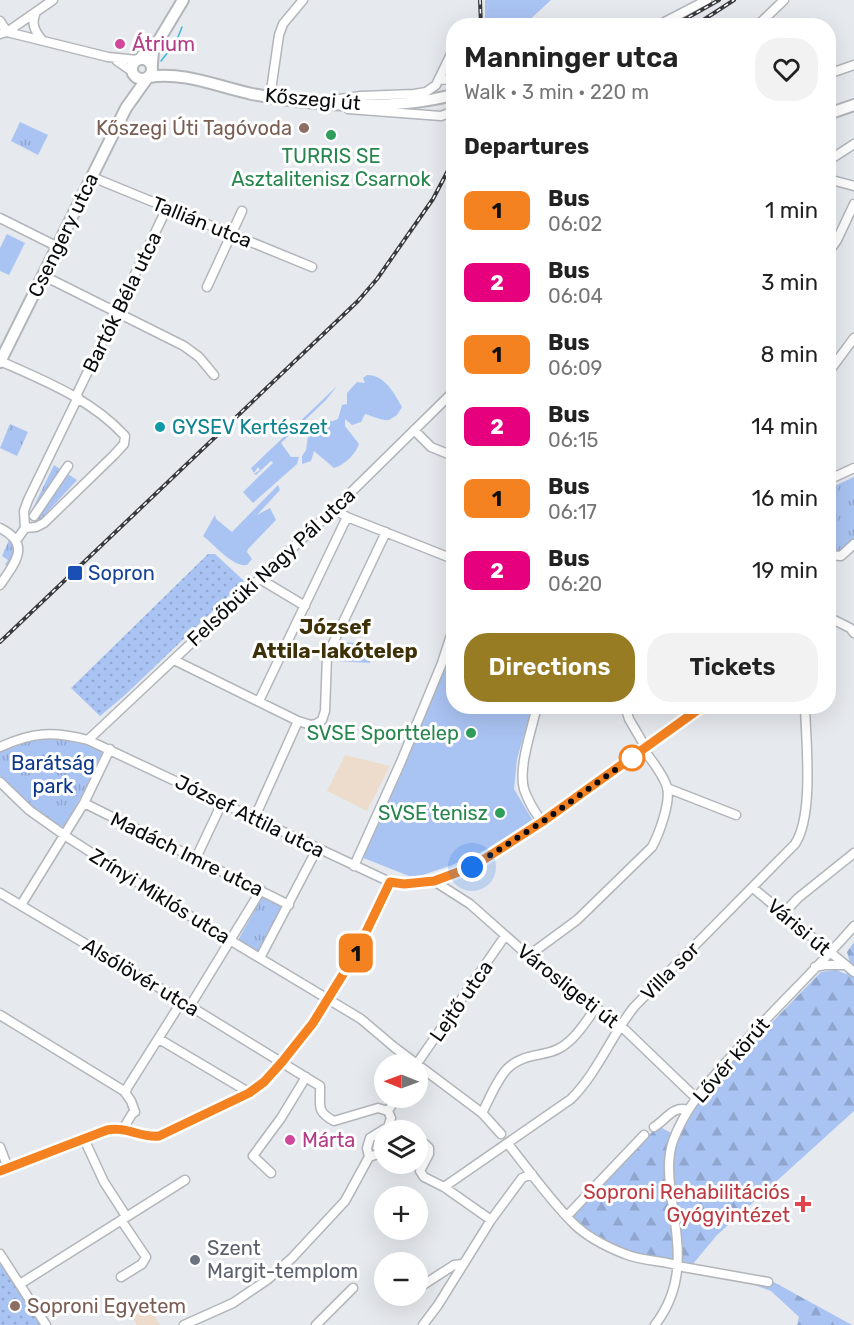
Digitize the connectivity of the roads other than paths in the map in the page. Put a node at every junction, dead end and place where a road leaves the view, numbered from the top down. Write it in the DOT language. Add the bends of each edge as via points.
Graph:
graph roads {
  1 [pos="53,0"];
  2 [pos="177,0"];
  3 [pos="183,0"];
  4 [pos="303,0"];
  5 [pos="707,0"];
  6 [pos="784,0"];
  7 [pos="37,12"];
  8 [pos="672,18"];
  9 [pos="765,18"];
  10 [pos="0,21"];
  11 [pos="3,33"];
  12 [pos="42,40"];
  13 [pos="108,57"];
  14 [pos="139,59"];
  15 [pos="854,64"];
  16 [pos="446,65"];
  17 [pos="150,71"];
  18 [pos="836,71"];
  19 [pos="134,74"];
  20 [pos="439,80"];
  21 [pos="446,80"];
  22 [pos="270,97"];
  23 [pos="446,97"];
  24 [pos="316,102"];
  25 [pos="854,105"];
  26 [pos="126,108"];
  27 [pos="836,111"];
  28 [pos="446,114"];
  29 [pos="854,144"];
  30 [pos="836,156"];
  31 [pos="92,177"];
  32 [pos="836,181"];
  33 [pos="854,186"];
  34 [pos="854,204"];
  35 [pos="167,208"];
  36 [pos="242,211"];
  37 [pos="0,218"];
  38 [pos="232,235"];
  39 [pos="836,241"];
  40 [pos="58,247"];
  41 [pos="312,267"];
  42 [pos="44,276"];
  43 [pos="207,287"];
  44 [pos="117,311"];
  45 [pos="854,338"];
  46 [pos="0,361"];
  47 [pos="836,362"];
  48 [pos="214,375"];
  49 [pos="77,397"];
  50 [pos="446,399"];
  51 [pos="414,430"];
  52 [pos="446,453"];
  53 [pos="68,466"];
  54 [pos="854,468"];
  55 [pos="836,476"];
  56 [pos="334,509"];
  57 [pos="34,516"];
  58 [pos="347,517"];
  59 [pos="0,528"];
  60 [pos="25,528"];
  61 [pos="386,532"];
  62 [pos="16,539"];
  63 [pos="854,544"];
  64 [pos="446,556"];
  65 [pos="836,556"];
  66 [pos="260,579"];
  67 [pos="0,585"];
  68 [pos="305,606"];
  69 [pos="836,620"];
  70 [pos="854,633"];
  71 [pos="446,650"];
  72 [pos="174,660"];
  73 [pos="259,701"];
  74 [pos="535,714"];
  75 [pos="627,714"];
  76 [pos="692,714"];
  77 [pos="805,714"];
  78 [pos="298,721"];
  79 [pos="88,740"];
  80 [pos="0,747"];
  81 [pos="110,749"];
  82 [pos="645,749"];
  83 [pos="0,782"];
  84 [pos="667,788"];
  85 [pos="84,803"];
  86 [pos="222,803"];
  87 [pos="736,815"];
  88 [pos="254,819"];
  89 [pos="542,822"];
  90 [pos="64,835"];
  91 [pos="317,849"];
  92 [pos="854,853"];
  93 [pos="196,858"];
  94 [pos="354,866"];
  95 [pos="434,881"];
  96 [pos="390,882"];
  97 [pos="753,888"];
  98 [pos="261,890"];
  99 [pos="0,893"];
  100 [pos="21,905"];
  101 [pos="290,905"];
  102 [pos="783,914"];
  103 [pos="854,926"];
  104 [pos="505,936"];
  105 [pos="844,938"];
  106 [pos="230,940"];
  107 [pos="830,953"];
  108 [pos="528,956"];
  109 [pos="260,958"];
  110 [pos="845,965"];
  111 [pos="814,967"];
  112 [pos="854,972"];
  113 [pos="329,999"];
  114 [pos="186,1004"];
  115 [pos="595,1009"];
  116 [pos="0,1015"];
  117 [pos="620,1025"];
  118 [pos="159,1039"];
  119 [pos="404,1054"];
  120 [pos="425,1054"];
  121 [pos="282,1062"];
  122 [pos="428,1073"];
  123 [pos="306,1077"];
  124 [pos="126,1093"];
  125 [pos="249,1093"];
  126 [pos="696,1098"];
  127 [pos="390,1108"];
  128 [pos="688,1110"];
  129 [pos="388,1111"];
  130 [pos="482,1113"];
  131 [pos="123,1129"];
  132 [pos="677,1131"];
  133 [pos="501,1134"];
  134 [pos="644,1136"];
  135 [pos="84,1139"];
  136 [pos="508,1144"];
  137 [pos="0,1147"];
  138 [pos="374,1155"];
  139 [pos="369,1157"];
  140 [pos="4,1169"];
  141 [pos="271,1173"];
  142 [pos="422,1174"];
  143 [pos="532,1174"];
  144 [pos="185,1180"];
  145 [pos="444,1187"];
  146 [pos="567,1216"];
  147 [pos="123,1218"];
  148 [pos="491,1220"];
  149 [pos="0,1254"];
  150 [pos="462,1264"];
  151 [pos="681,1266"];
  152 [pos="121,1277"];
  153 [pos="428,1281"];
  154 [pos="768,1282"];
  155 [pos="20,1284"];
  156 [pos="353,1288"];
  157 [pos="46,1325"];
  158 [pos="184,1325"];
  159 [pos="316,1325"];
  160 [pos="423,1325"];
  161 [pos="655,1325"];
  1 -- 7 [label="street"];
  2 -- 14 [label="main road"];
  3 -- 17 [label="main road, Csengery utca" via="153,50"];
  4 -- 22 [label="street" via="279,35"];
  5 -- 8 [label="street"];
  6 -- 9 [label="street"];
  7 -- 11 [label="street"];
  7 -- 12 [label="street" via="33,27"];
  10 -- 11 [label="street"];
  11 -- 12 [label="street"];
  12 -- 13 [label="street"];
  13 -- 14 [label="street"];
  13 -- 19 [label="street"];
  14 -- 17 [label="main road" via="147,59"];
  14 -- 19 [label="main road" via="133,65"];
  15 -- 18 [label="street"];
  16 -- 20 [label="street"];
  17 -- 19 [label="main road" via="139,78"];
  17 -- 22 [label="main road, Kőszegi út"];
  17 -- 26 [label="main road, Csengery utca"];
  19 -- 26 [label="main road, Csengery utca"];
  20 -- 21 [label="street"];
  20 -- 24 [label="street" via="420,94"];
  22 -- 24 [label="main road, Kőszegi út"];
  23 -- 24 [label="main road, Kőszegi út" via="401,104"];
  24 -- 28 [label="street" via="338,109"];
  25 -- 27 [label="main road"];
  26 -- 31 [label="main road, Csengery utca"];
  29 -- 30 [label="street"];
  31 -- 35 [label="street, Tallián utca"];
  31 -- 40 [label="main road, Csengery utca"];
  32 -- 33 [label="street"];
  34 -- 39 [label="street"];
  35 -- 38 [label="street, Tallián utca"];
  35 -- 44 [label="street, Bartók Béla utca"];
  36 -- 38 [label="street"];
  37 -- 40 [label="street"];
  38 -- 41 [label="street, Tallián utca"];
  38 -- 43 [label="street"];
  40 -- 42 [label="main road, Csengery utca"];
  42 -- 44 [label="street"];
  42 -- 46 [label="main road, Csengery utca"];
  44 -- 48 [label="street" via="184,346"];
  44 -- 49 [label="street, Bartók Béla utca"];
  45 -- 47 [label="street"];
  46 -- 49 [label="street"];
  49 -- 60 [label="street, Bartók Béla utca" via="28,500"];
  49 -- 60 [label="street" via="125,436 124,444 44,523"];
  50 -- 51 [label="street, Felsőbüki Nagy Pál utca"];
  51 -- 52 [label="street" via="431,447"];
  51 -- 56 [label="street, Felsőbüki Nagy Pál utca"];
  53 -- 57 [label="street"];
  54 -- 55 [label="street"];
  56 -- 58 [label="street"];
  56 -- 66 [label="street, Felsőbüki Nagy Pál utca"];
  58 -- 61 [label="street"];
  58 -- 68 [label="street"];
  59 -- 62 [label="street"];
  60 -- 62 [label="street, Bartók Béla utca"];
  61 -- 64 [label="street"];
  61 -- 78 [label="street" via="327,656 322,720 316,724"];
  62 -- 67 [label="street" via="19,551"];
  63 -- 65 [label="street" via="841,556"];
  66 -- 68 [label="street"];
  66 -- 72 [label="street, Felsőbüki Nagy Pál utca"];
  68 -- 73 [label="street"];
  69 -- 70 [label="street"];
  71 -- 94 [label="street"];
  72 -- 73 [label="street"];
  72 -- 79 [label="street, Felsőbüki Nagy Pál utca"];
  73 -- 78 [label="street"];
  74 -- 89 [label="street" via="523,786"];
  75 -- 82 [label="street"];
  76 -- 82 [label="street"];
  77 -- 97 [label="street, Villa sor" via="803,827 795,844"];
  78 -- 88 [label="street"];
  79 -- 80 [label="street" via="40,734"];
  79 -- 81 [label="street, József Attila utca"];
  81 -- 85 [label="street"];
  81 -- 86 [label="street, József Attila utca"];
  82 -- 84 [label="street"];
  82 -- 89 [label="street"];
  83 -- 90 [label="street, Zrínyi Miklós utca" via="29,810"];
  84 -- 87 [label="street"];
  84 -- 108 [label="street" via="667,802 652,848 577,920"];
  85 -- 90 [label="street"];
  85 -- 93 [label="street, Madách Imre utca"];
  86 -- 88 [label="street, József Attila utca"];
  86 -- 93 [label="street"];
  88 -- 91 [label="street, József Attila utca"];
  89 -- 95 [label="street" via="472,867"];
  90 -- 100 [label="street"];
  90 -- 106 [label="street, Zrínyi Miklós utca"];
  91 -- 94 [label="street, József Attila utca"];
  91 -- 101 [label="street"];
  92 -- 102 [label="street"];
  93 -- 98 [label="street, Madách Imre utca"];
  94 -- 96 [label="street, József Attila utca"];
  95 -- 96 [label="street"];
  95 -- 104 [label="street, Városligeti út" via="470,904"];
  96 -- 113 [label="street"];
  97 -- 102 [label="street, Várisi út"];
  97 -- 117 [label="street, Villa sor"];
  98 -- 101 [label="street, Madách Imre utca"];
  98 -- 106 [label="street"];
  99 -- 100 [label="street, Alsólövér utca"];
  100 -- 114 [label="street, Alsólövér utca"];
  101 -- 109 [label="street"];
  102 -- 107 [label="street, Várisi út"];
  103 -- 105 [label="street, Lővér körút"];
  104 -- 108 [label="street, Városligeti út"];
  104 -- 120 [label="street, Lejtő utca"];
  105 -- 107 [label="street, Lővér körút"];
  105 -- 110 [label="street, Várisi út"];
  106 -- 109 [label="street, Zrínyi Miklós utca"];
  106 -- 114 [label="street"];
  107 -- 110 [label="street, Várisi út"];
  107 -- 111 [label="street, Lővér körút"];
  108 -- 115 [label="street, Városligeti út"];
  109 -- 113 [label="street, Zrínyi Miklós utca"];
  110 -- 111 [label="street, Várisi út"];
  110 -- 112 [label="street, Várisi út"];
  111 -- 126 [label="street, Lővér körút"];
  113 -- 119 [label="street, Zrínyi Miklós utca"];
  113 -- 121 [label="street"];
  114 -- 118 [label="street"];
  114 -- 121 [label="street, Alsólövér utca"];
  115 -- 117 [label="street, Városligeti út"];
  115 -- 130 [label="street" via="570,1042 519,1061 507,1070"];
  116 -- 124 [label="street"];
  117 -- 126 [label="street, Városligeti út"];
  117 -- 136 [label="street, Villa sor" via="583,1087"];
  118 -- 124 [label="street"];
  118 -- 125 [label="street"];
  121 -- 123 [label="street, Alsólövér utca"];
  121 -- 125 [label="street"];
  122 -- 130 [label="street, Zrínyi Miklós utca"];
  123 -- 129 [label="street" via="320,1086 319,1107 323,1115 334,1121 378,1108"];
  123 -- 141 [label="street" via="253,1156"];
  124 -- 131 [label="street" via="135,1112"];
  125 -- 131 [label="street" via="159,1136"];
  126 -- 128 [label="street, Lővér körút"];
  127 -- 129 [label="street"];
  128 -- 132 [label="street, Lővér körút"];
  128 -- 132 [label="street" via="676,1109 658,1124"];
  129 -- 139 [label="street" via="388,1127 370,1138"];
  130 -- 133 [label="street, Zrínyi Miklós utca"];
  131 -- 135 [label="street" via="107,1130"];
  132 -- 151 [label="street, Lővér körút" via="669,1158 669,1175"];
  134 -- 146 [label="street"];
  135 -- 140 [label="street"];
  135 -- 147 [label="street"];
  136 -- 143 [label="street"];
  136 -- 145 [label="street, Villa sor"];
  137 -- 140 [label="street"];
  138 -- 139 [label="street"];
  139 -- 158 [label="street" via="345,1201 292,1258 233,1303"];
  142 -- 145 [label="street"];
  143 -- 146 [label="street"];
  143 -- 148 [label="street" via="522,1178"];
  144 -- 147 [label="street"];
  145 -- 148 [label="street"];
  146 -- 151 [label="street" via="585,1232 621,1252"];
  147 -- 152 [label="street" via="146,1257"];
  147 -- 155 [label="street"];
  148 -- 150 [label="street"];
  149 -- 155 [label="street"];
  150 -- 153 [label="street"];
  150 -- 160 [label="street"];
  151 -- 154 [label="street"];
  151 -- 161 [label="street, Lővér körút" via="670,1300"];
  155 -- 157 [label="street"];
  156 -- 159 [label="street"];
}
